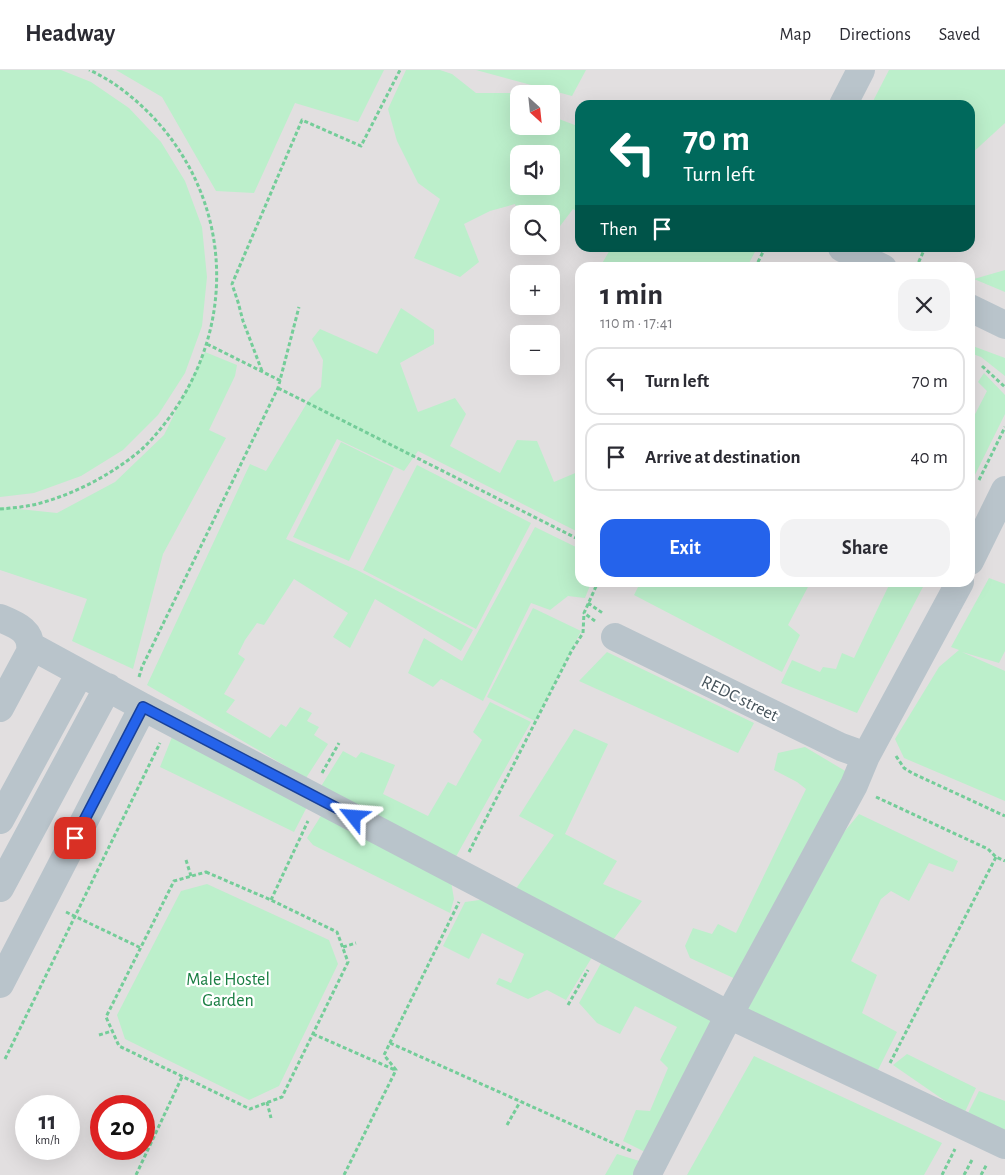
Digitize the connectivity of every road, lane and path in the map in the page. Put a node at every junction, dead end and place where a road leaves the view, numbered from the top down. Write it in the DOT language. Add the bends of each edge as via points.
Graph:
graph roads {
  1 [pos="89,70"];
  2 [pos="400,70"];
  3 [pos="861,70"];
  4 [pos="846,100"];
  5 [pos="850,252"];
  6 [pos="871,262"];
  7 [pos="299,308"];
  8 [pos="975,310"];
  9 [pos="1005,325"];
  10 [pos="207,344"];
  11 [pos="982,366"];
  12 [pos="262,371"];
  13 [pos="281,381"];
  14 [pos="1005,387"];
  15 [pos="278,388"];
  16 [pos="1005,427"];
  17 [pos="979,480"];
  18 [pos="1005,490"];
  19 [pos="0,509"];
  20 [pos="575,537"];
  21 [pos="975,551"];
  22 [pos="596,587"];
  23 [pos="957,587"];
  24 [pos="584,612"];
  25 [pos="0,618"];
  26 [pos="615,638"];
  27 [pos="31,646"];
  28 [pos="80,673"];
  29 [pos="108,688"];
  30 [pos="137,704"];
  31 [pos="0,708"];
  32 [pos="163,737"];
  33 [pos="339,743"];
  34 [pos="866,756"];
  35 [pos="904,768"];
  36 [pos="854,785"];
  37 [pos="314,797"];
  38 [pos="1005,816"];
  39 [pos="0,820"];
  40 [pos="996,857"];
  41 [pos="186,860"];
  42 [pos="1005,861"];
  43 [pos="459,873"];
  44 [pos="191,876"];
  45 [pos="0,888"];
  46 [pos="271,900"];
  47 [pos="42,903"];
  48 [pos="75,916"];
  49 [pos="356,944"];
  50 [pos="343,947"];
  51 [pos="601,947"];
  52 [pos="141,948"];
  53 [pos="0,984"];
  54 [pos="568,1004"];
  55 [pos="729,1014"];
  56 [pos="112,1031"];
  57 [pos="313,1034"];
  58 [pos="99,1035"];
  59 [pos="390,1043"];
  60 [pos="5,1059"];
  61 [pos="888,1068"];
  62 [pos="396,1070"];
  63 [pos="182,1077"];
  64 [pos="267,1102"];
  65 [pos="520,1102"];
  66 [pos="271,1118"];
  67 [pos="508,1125"];
  68 [pos="1005,1145"];
  69 [pos="651,1168"];
  70 [pos="136,1175"];
  71 [pos="344,1175"];
  1 -- 10 [label="path" via="135,99 166,131 190,167 207,208 216,250 217,294"];
  2 -- 12 [label="path" via="361,146 302,120 232,284"];
  3 -- 4 [label="lane"];
  5 -- 6 [label="lane"];
  7 -- 13 [label="path"];
  8 -- 9 [label="lane"];
  10 -- 12 [label="path"];
  10 -- 19 [label="path" via="194,379 171,416 142,449 110,473 75,492 37,504"];
  11 -- 14 [label="path"];
  12 -- 13 [label="path"];
  13 -- 15 [label="path"];
  15 -- 20 [label="path"];
  15 -- 30 [label="path" via="142,667"];
  16 -- 17 [label="path"];
  18 -- 21 [label="lane"];
  22 -- 24 [label="path"];
  23 -- 34 [label="lane"];
  24 -- 26 [label="path"];
  24 -- 43 [label="path" via="583,633"];
  25 -- 27 [label="lane" via="20,626"];
  26 -- 34 [label="lane, REDC street"];
  27 -- 28 [label="lane"];
  27 -- 31 [label="lane"];
  28 -- 29 [label="lane"];
  28 -- 39 [label="lane"];
  29 -- 30 [label="lane"];
  29 -- 45 [label="lane"];
  30 -- 37 [label="lane"];
  30 -- 47 [label="lane"];
  32 -- 48 [label="path"];
  33 -- 37 [label="path"];
  34 -- 36 [label="lane"];
  35 -- 38 [label="path"];
  36 -- 40 [label="path" via="988,850"];
  36 -- 55 [label="lane"];
  37 -- 43 [label="lane"];
  37 -- 46 [label="path"];
  40 -- 42 [label="path"];
  40 -- 61 [label="path"];
  41 -- 44 [label="path"];
  43 -- 51 [label="lane"];
  43 -- 59 [label="path" via="461,898"];
  44 -- 46 [label="path" via="206,872"];
  44 -- 52 [label="path" via="174,881"];
  46 -- 50 [label="path" via="337,932"];
  47 -- 48 [label="path"];
  47 -- 53 [label="lane"];
  48 -- 52 [label="path"];
  48 -- 60 [label="path"];
  49 -- 50 [label="path"];
  50 -- 57 [label="path" via="348,962"];
  51 -- 54 [label="path"];
  51 -- 55 [label="lane"];
  52 -- 56 [label="path" via="106,1017"];
  55 -- 68 [label="lane"];
  55 -- 69 [label="lane"];
  56 -- 58 [label="path"];
  56 -- 63 [label="path" via="118,1046"];
  57 -- 62 [label="path"];
  57 -- 64 [label="path" via="282,1096"];
  59 -- 62 [label="path" via="384,1055"];
  59 -- 65 [label="path"];
  62 -- 71 [label="path"];
  63 -- 64 [label="path" via="250,1109"];
  63 -- 70 [label="path"];
  64 -- 66 [label="path"];
  65 -- 67 [label="path"];
  65 -- 69 [label="path"];
}
